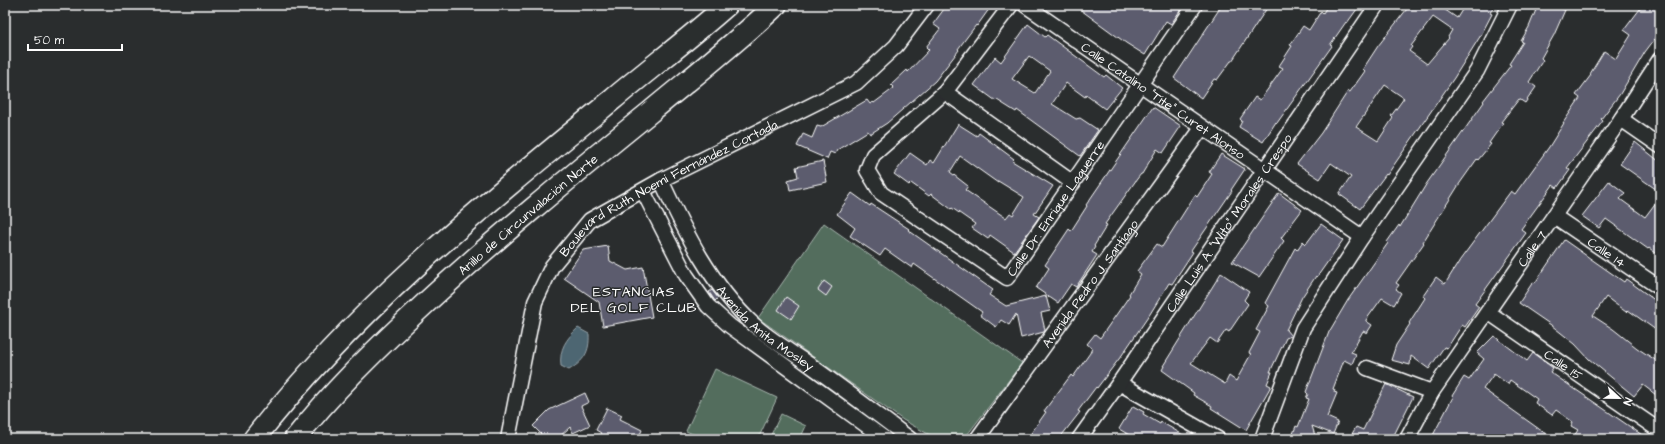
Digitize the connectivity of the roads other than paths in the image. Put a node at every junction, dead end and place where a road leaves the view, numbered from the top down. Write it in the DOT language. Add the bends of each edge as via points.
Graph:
graph roads {
  1 [pos="727,5"];
  2 [pos="776,5"];
  3 [pos="927,5"];
  4 [pos="1011,5"];
  5 [pos="1025,5"];
  6 [pos="1195,5"];
  7 [pos="1377,5"];
  8 [pos="1510,5"];
  9 [pos="1660,59"];
  10 [pos="1140,84"];
  11 [pos="945,92"];
  12 [pos="1621,119"];
  13 [pos="1202,128"];
  14 [pos="1660,146"];
  15 [pos="1265,170"];
  16 [pos="661,180"];
  17 [pos="1073,183"];
  18 [pos="643,191"];
  19 [pos="1554,216"];
  20 [pos="1362,237"];
  21 [pos="1660,288"];
  22 [pos="1488,312"];
  23 [pos="1367,368"];
  24 [pos="1119,383"];
  25 [pos="1432,392"];
  26 [pos="1660,431"];
  27 [pos="254,439"];
  28 [pos="295,439"];
  29 [pos="508,439"];
  30 [pos="885,439"];
  31 [pos="910,439"];
  32 [pos="977,439"];
  33 [pos="1079,439"];
  34 [pos="1218,439"];
  35 [pos="1262,439"];
  36 [pos="1407,439"];
  1 -- 27 [label="highway" via="530,167 393,288 306,376"];
  2 -- 28 [label="highway, Anillo de Circunvalación Norte" via="467,264 335,391"];
  3 -- 16 [label="street, Boulevard Ruth Noemí Fernández Cortada" via="896,46 856,83"];
  4 -- 11 [label="street, Calle Dr. Enrique Laguerre"];
  5 -- 10 [label="street, Calle Catalino \"Tite\" Curet Alonso"];
  6 -- 10 [label="street, Calle Dr. Enrique Laguerre"];
  7 -- 15 [label="street, Calle Luis A. \"Wito\" Morales Crespo"];
  8 -- 20 [label="street" via="1476,71"];
  9 -- 12 [label="street, Calle 7"];
  10 -- 13 [label="street, Calle Catalino \"Tite\" Curet Alonso"];
  10 -- 17 [label="street, Calle Dr. Enrique Laguerre"];
  11 -- 17 [label="street"];
  11 -- 17 [label="street, Calle Dr. Enrique Laguerre" via="873,155 867,170 881,193 1006,278"];
  12 -- 14 [label="street"];
  12 -- 19 [label="street, Calle 7"];
  13 -- 15 [label="street, Calle Catalino \"Tite\" Curet Alonso"];
  13 -- 32 [label="street, Avenida Pedro J. Santiago"];
  15 -- 20 [label="street, Calle Catalino \"Tite\" Curet Alonso"];
  15 -- 24 [label="street, Calle Luis A. \"Wito\" Morales Crespo"];
  16 -- 18 [label="street, Boulevard Ruth Noemí Fernández Cortada"];
  16 -- 31 [label="street, Avenida Anita Mosley" via="686,233 711,274 754,326 850,393"];
  18 -- 29 [label="street, Boulevard Ruth Noemí Fernández Cortada" via="590,220 552,266 535,302"];
  18 -- 30 [label="street, Avenida Anita Mosley" via="686,275 708,306 730,326"];
  19 -- 21 [label="street, Calle 14"];
  19 -- 22 [label="street, Calle 7"];
  20 -- 35 [label="street" via="1303,328"];
  22 -- 25 [label="street, Calle 7"];
  22 -- 26 [label="street, Calle 15"];
  23 -- 25 [label="street"];
  24 -- 33 [label="street, Calle Luis A. \"Wito\" Morales Crespo"];
  24 -- 34 [label="street"];
  25 -- 36 [label="street, Calle 7"];
}
